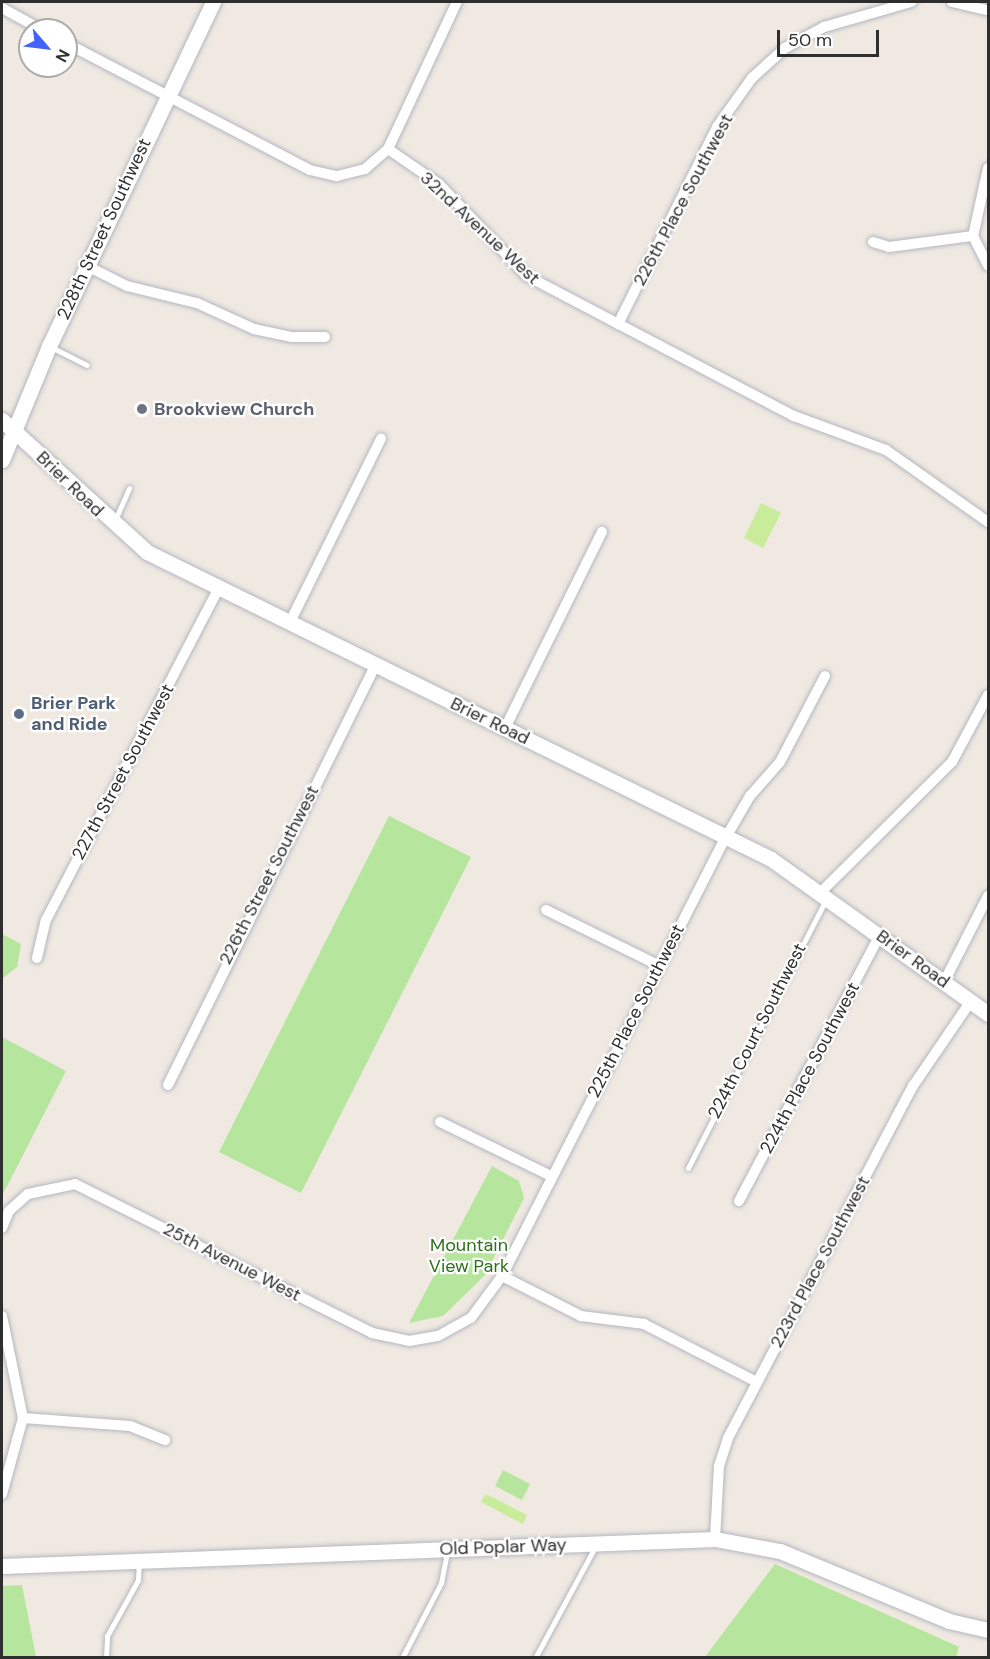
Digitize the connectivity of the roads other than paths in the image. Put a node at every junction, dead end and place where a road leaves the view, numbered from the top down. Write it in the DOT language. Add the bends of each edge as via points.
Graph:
graph roads {
  1 [pos="213,2"];
  2 [pos="456,2"];
  3 [pos="911,2"];
  4 [pos="952,2"];
  5 [pos="2,8"];
  6 [pos="988,10"];
  7 [pos="20,18"];
  8 [pos="78,49"];
  9 [pos="167,97"];
  10 [pos="388,149"];
  11 [pos="988,168"];
  12 [pos="973,236"];
  13 [pos="873,242"];
  14 [pos="988,265"];
  15 [pos="87,266"];
  16 [pos="618,324"];
  17 [pos="325,337"];
  18 [pos="49,346"];
  19 [pos="87,365"];
  20 [pos="7,424"];
  21 [pos="381,439"];
  22 [pos="2,460"];
  23 [pos="129,489"];
  24 [pos="988,522"];
  25 [pos="114,525"];
  26 [pos="602,532"];
  27 [pos="218,590"];
  28 [pos="289,624"];
  29 [pos="375,667"];
  30 [pos="825,676"];
  31 [pos="988,695"];
  32 [pos="505,728"];
  33 [pos="726,837"];
  34 [pos="825,893"];
  35 [pos="988,896"];
  36 [pos="546,910"];
  37 [pos="880,935"];
  38 [pos="37,958"];
  39 [pos="660,966"];
  40 [pos="944,982"];
  41 [pos="971,1001"];
  42 [pos="988,1014"];
  43 [pos="168,1085"];
  44 [pos="440,1122"];
  45 [pos="688,1168"];
  46 [pos="551,1176"];
  47 [pos="739,1201"];
  48 [pos="2,1228"];
  49 [pos="502,1276"];
  50 [pos="2,1316"];
  51 [pos="438,1335"];
  52 [pos="757,1382"];
  53 [pos="23,1418"];
  54 [pos="165,1440"];
  55 [pos="2,1494"];
  56 [pos="715,1539"];
  57 [pos="597,1543"];
  58 [pos="447,1550"];
  59 [pos="139,1561"];
  60 [pos="2,1566"];
  61 [pos="988,1630"];
  62 [pos="106,1658"];
  63 [pos="402,1658"];
  64 [pos="535,1658"];
  1 -- 9 [label="main road, 228th Street Southwest"];
  2 -- 10 [label="street"];
  3 -- 16 [label="street, 226th Place Southwest" via="824,27 785,48 752,78 717,127"];
  4 -- 6 [label="street"];
  5 -- 7 [label="street"];
  8 -- 9 [label="street"];
  9 -- 10 [label="street" via="309,170 337,176 364,169"];
  9 -- 15 [label="main road, 228th Street Southwest"];
  10 -- 16 [label="street, 32nd Avenue West" via="439,184 527,276"];
  11 -- 12 [label="street"];
  12 -- 13 [label="street" via="889,247"];
  12 -- 14 [label="street"];
  15 -- 17 [label="street" via="159,296 196,303 254,329 292,337"];
  15 -- 18 [label="main road, 228th Street Southwest"];
  16 -- 24 [label="street, 32nd Avenue West" via="794,416 886,450"];
  18 -- 19 [label="lane"];
  18 -- 20 [label="main road, 228th Street Southwest"];
  20 -- 22 [label="main road, 228th Street Southwest"];
  20 -- 25 [label="main road, Brier Road"];
  21 -- 28 [label="street"];
  23 -- 25 [label="lane"];
  25 -- 27 [label="main road, Brier Road" via="147,552"];
  26 -- 32 [label="street"];
  27 -- 28 [label="main road, Brier Road"];
  27 -- 38 [label="street, 227th Street Southwest" via="46,920"];
  28 -- 29 [label="main road, Brier Road"];
  29 -- 32 [label="main road, Brier Road"];
  29 -- 43 [label="street, 226th Street Southwest"];
  30 -- 33 [label="street, 225th Place Southwest" via="780,762 750,796"];
  31 -- 34 [label="street" via="952,762"];
  32 -- 33 [label="main road, Brier Road"];
  33 -- 34 [label="main road, Brier Road"];
  33 -- 39 [label="street, 225th Place Southwest"];
  34 -- 37 [label="main road, Brier Road"];
  34 -- 45 [label="lane, 224th Court Southwest"];
  35 -- 40 [label="street"];
  36 -- 39 [label="street"];
  37 -- 40 [label="main road, Brier Road"];
  37 -- 47 [label="street, 224th Place Southwest"];
  39 -- 46 [label="street, 225th Place Southwest"];
  40 -- 41 [label="main road, Brier Road"];
  41 -- 42 [label="main road, Brier Road"];
  41 -- 52 [label="street, 223rd Place Southwest" via="913,1086"];
  44 -- 46 [label="street"];
  46 -- 49 [label="street, 225th Place Southwest"];
  48 -- 51 [label="street, 25th Avenue West" via="9,1211 28,1194 57,1184 89,1189 372,1333 409,1341"];
  49 -- 51 [label="street, 225th Place Southwest" via="471,1318"];
  49 -- 52 [label="street" via="580,1316 644,1324"];
  50 -- 53 [label="street"];
  52 -- 56 [label="street, 223rd Place Southwest" via="719,1466"];
  53 -- 54 [label="street" via="129,1426"];
  53 -- 55 [label="street"];
  56 -- 57 [label="main road, Old Poplar Way"];
  56 -- 61 [label="main road, Old Poplar Way" via="780,1551 950,1621"];
  57 -- 58 [label="main road, Old Poplar Way"];
  57 -- 64 [label="lane"];
  58 -- 59 [label="main road, Old Poplar Way"];
  58 -- 63 [label="lane" via="441,1583"];
  59 -- 60 [label="main road, Old Poplar Way"];
  59 -- 62 [label="lane" via="138,1580 107,1636"];
}
